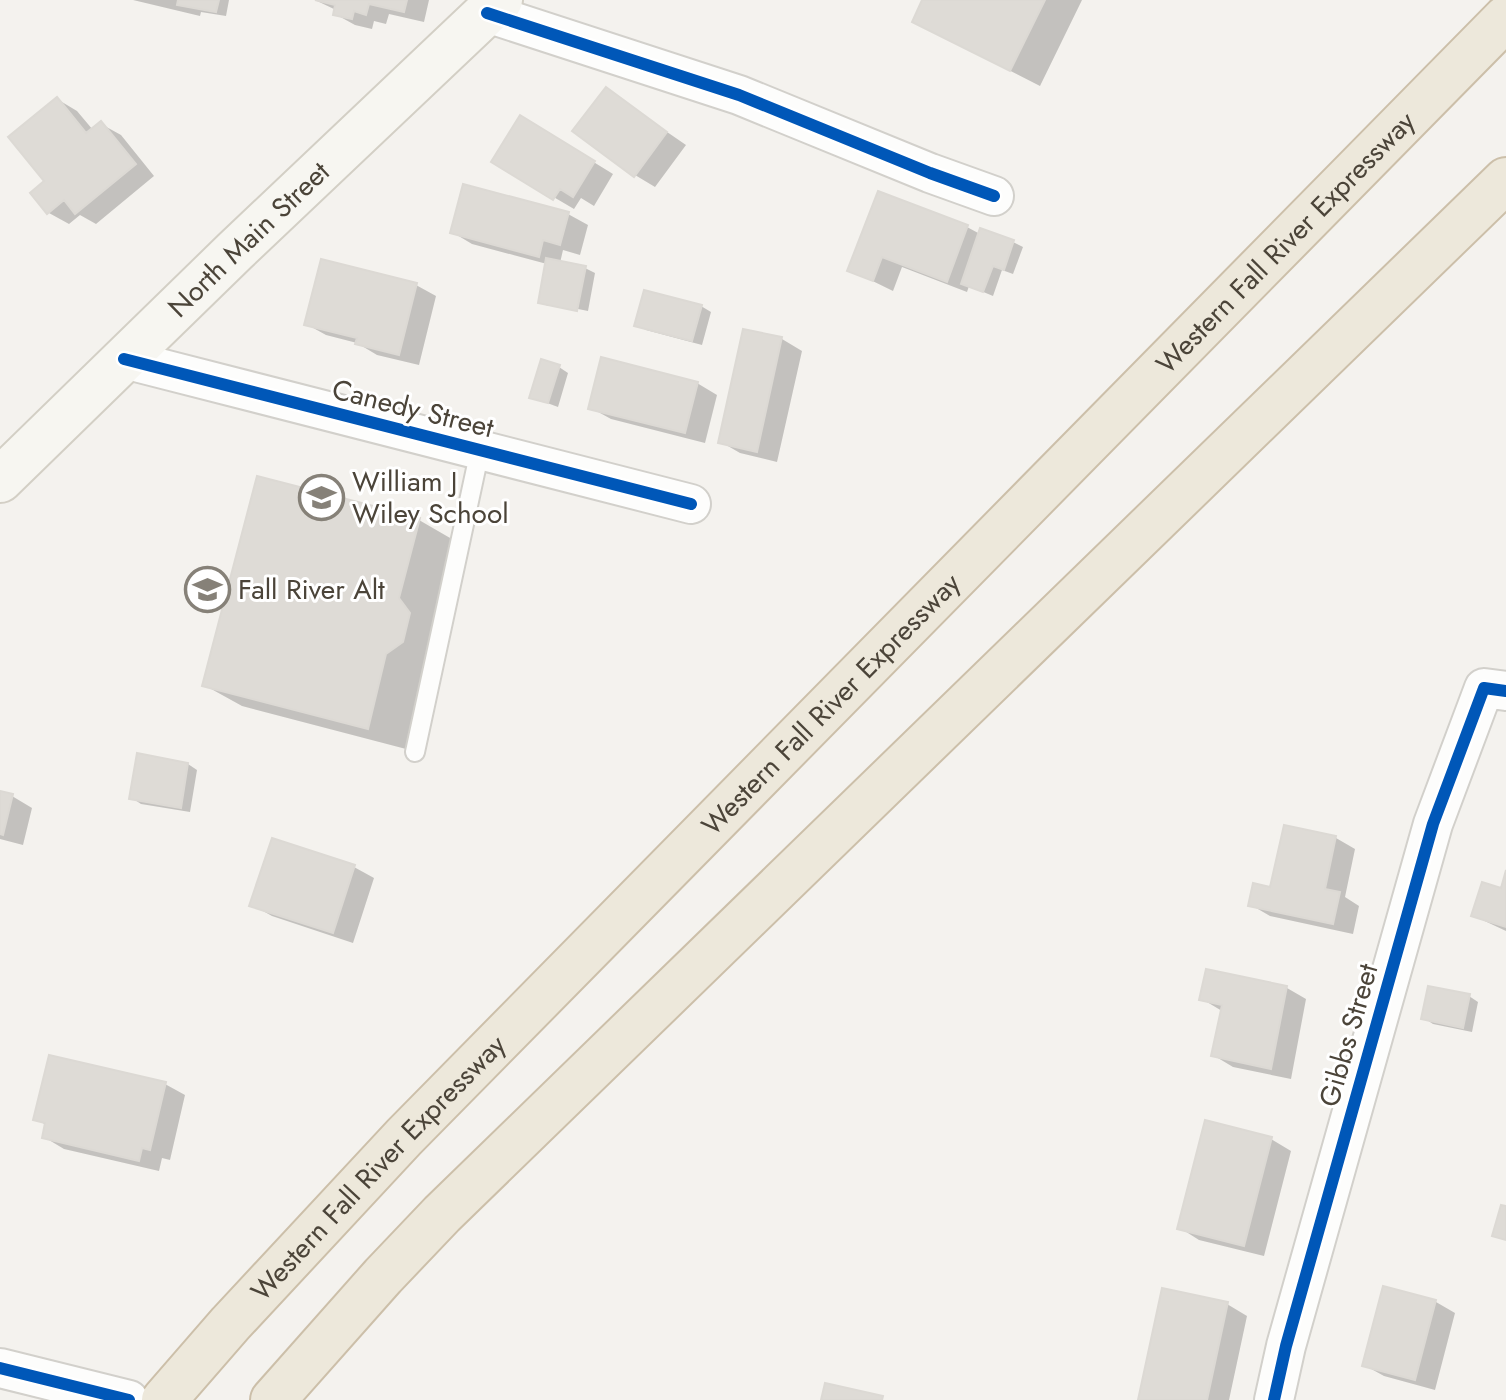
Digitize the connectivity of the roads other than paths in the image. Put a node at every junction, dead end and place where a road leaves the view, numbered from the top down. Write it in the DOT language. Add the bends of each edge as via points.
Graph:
graph roads {
  1 [pos="494,6"];
  2 [pos="1506,18"];
  3 [pos="1506,180"];
  4 [pos="994,196"];
  5 [pos="124,359"];
  6 [pos="480,450"];
  7 [pos="0,480"];
  8 [pos="691,504"];
  9 [pos="1495,690"];
  10 [pos="415,752"];
  11 [pos="0,1368"];
  12 [pos="129,1400"];
  13 [pos="164,1400"];
  14 [pos="273,1400"];
  15 [pos="1274,1400"];
  1 -- 4 [label="street"];
  1 -- 5 [label="main road, North Main Street"];
  2 -- 13 [label="highway, Western Fall River Expressway" via="404,1137"];
  3 -- 14 [label="highway" via="463,1193"];
  5 -- 6 [label="street, Canedy Street"];
  5 -- 7 [label="main road, North Main Street"];
  6 -- 8 [label="street, Canedy Street"];
  6 -- 10 [label="lane"];
  9 -- 15 [label="street, Gibbs Street" via="1433,824"];
  11 -- 12 [label="street"];
}
